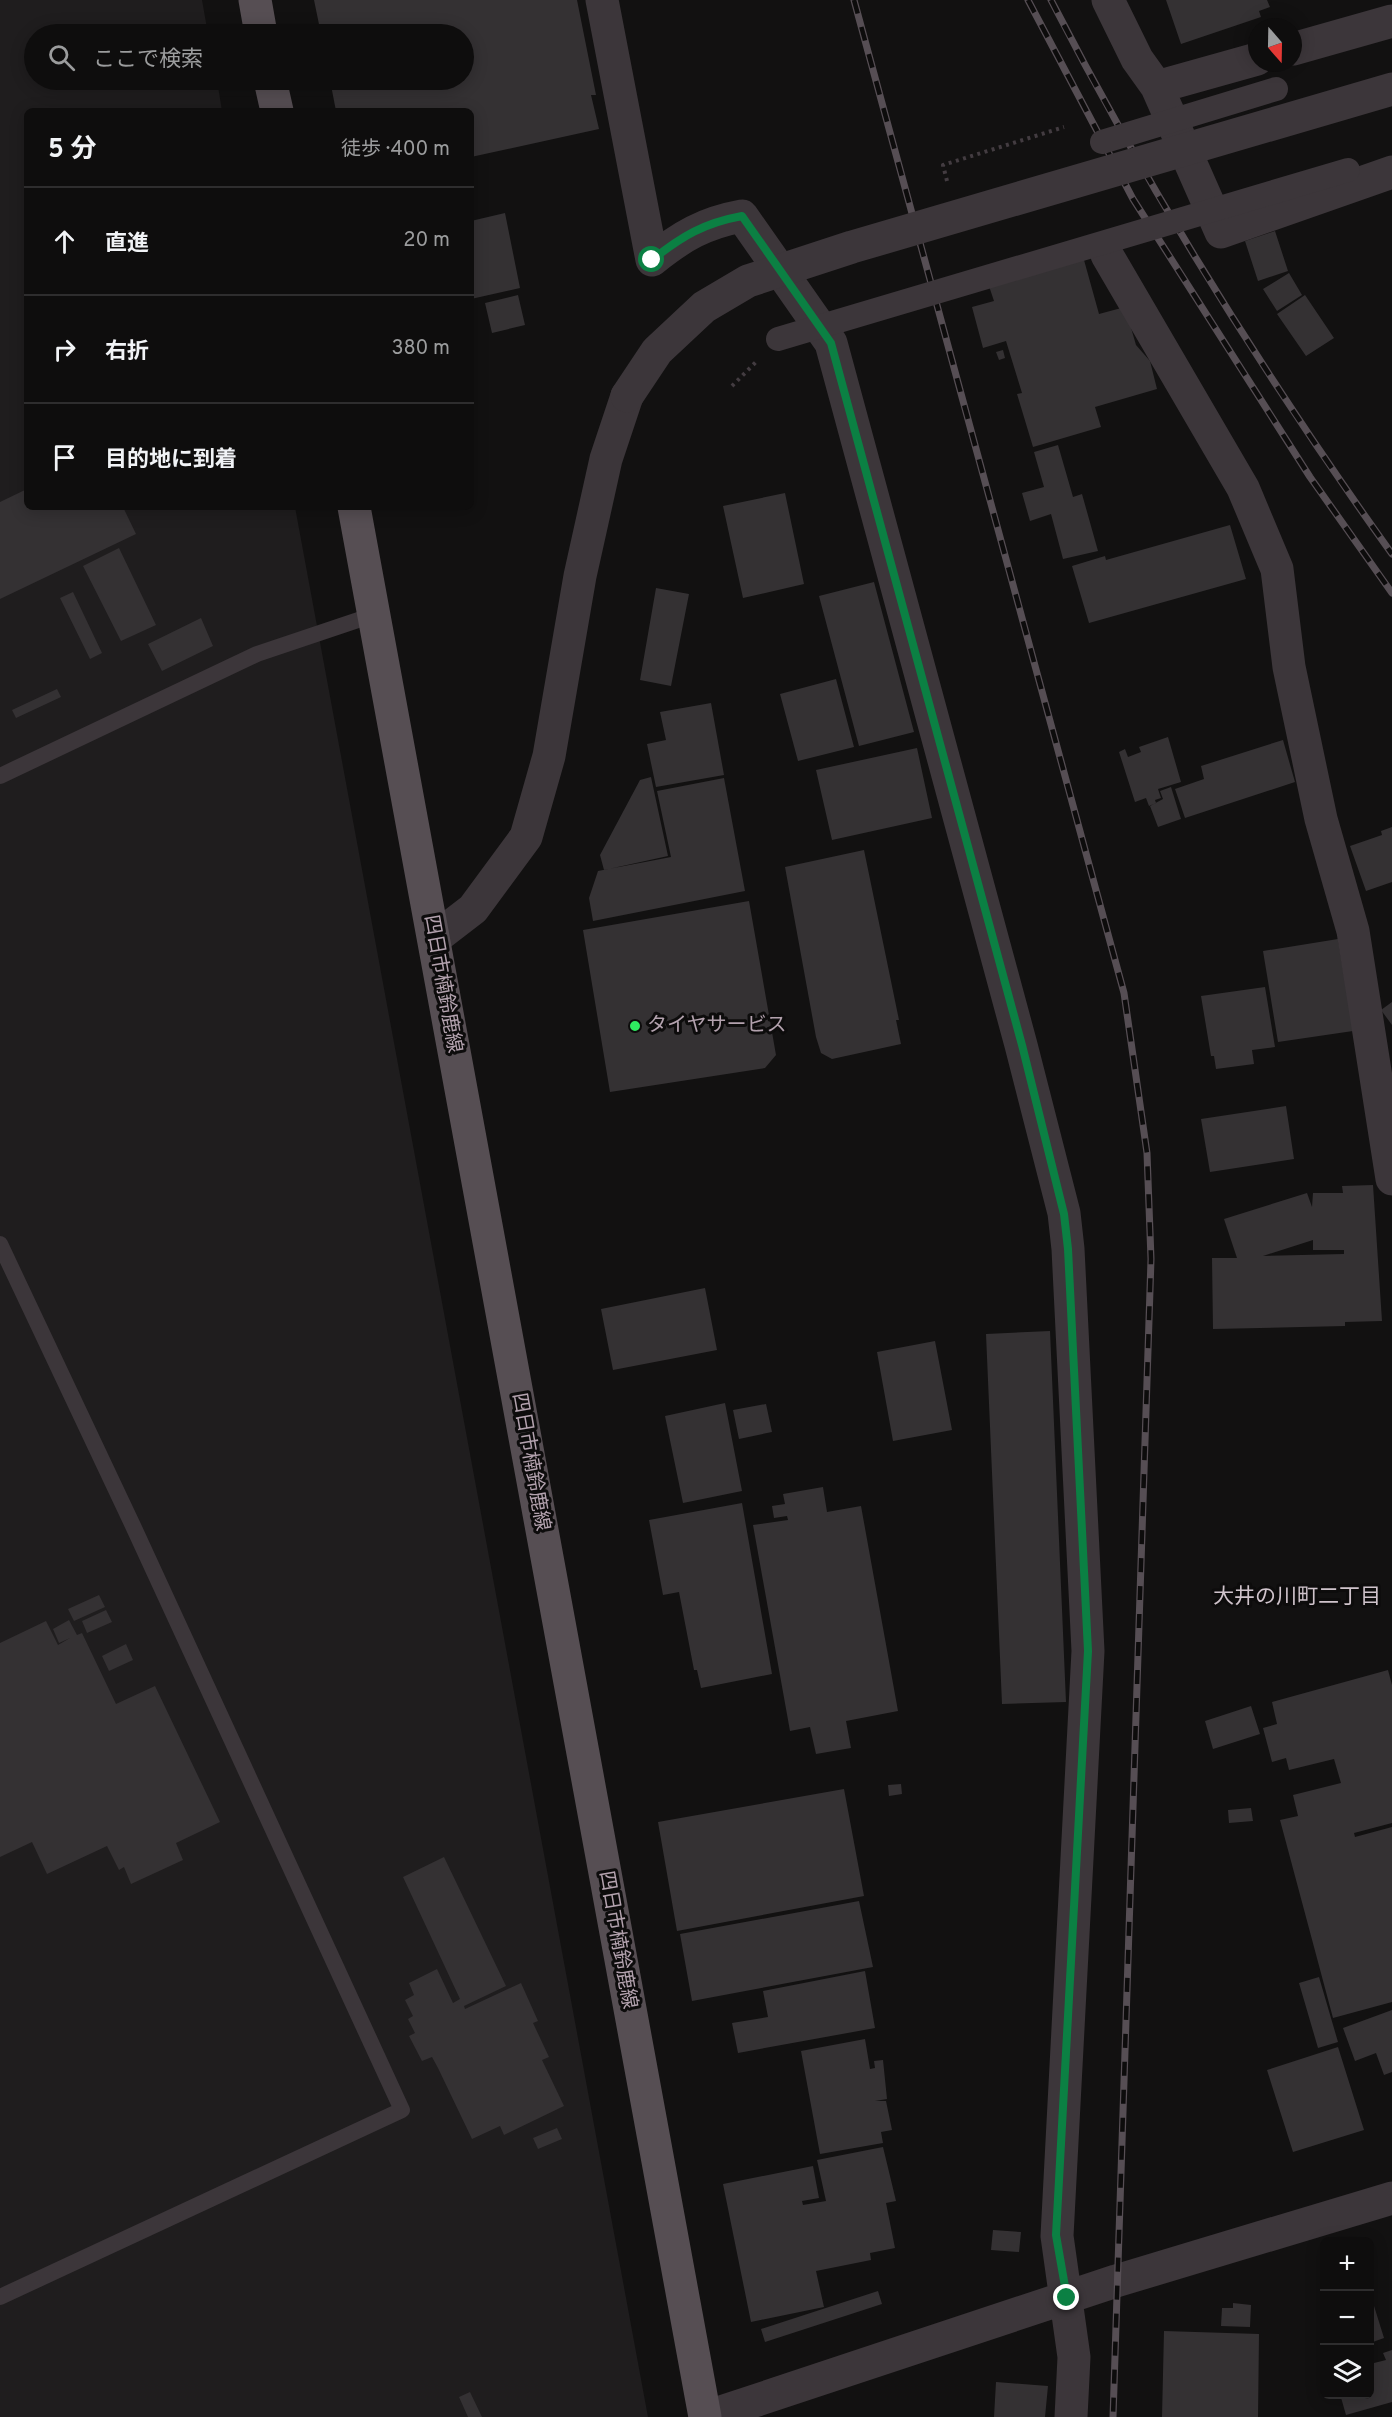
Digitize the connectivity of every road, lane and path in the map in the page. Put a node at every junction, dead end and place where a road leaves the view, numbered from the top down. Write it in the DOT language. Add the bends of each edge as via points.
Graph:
graph roads {
  1 [pos="255,0"];
  2 [pos="602,0"];
  3 [pos="1108,0"];
  4 [pos="1392,21"];
  5 [pos="259,24"];
  6 [pos="1302,46"];
  7 [pos="1248,61"];
  8 [pos="1156,87"];
  9 [pos="1392,88"];
  10 [pos="1276,89"];
  11 [pos="272,90"];
  12 [pos="276,108"];
  13 [pos="1064,127"];
  14 [pos="1102,142"];
  15 [pos="1348,170"];
  16 [pos="1392,172"];
  17 [pos="949,187"];
  18 [pos="1107,255"];
  19 [pos="778,339"];
  20 [pos="355,510"];
  21 [pos="373,615"];
  22 [pos="0,776"];
  23 [pos="434,939"];
  24 [pos="1392,1179"];
  25 [pos="0,1244"];
  26 [pos="1392,2198"];
  27 [pos="0,2297"];
  28 [pos="1067,2298"];
  29 [pos="705,2417"];
  30 [pos="1071,2417"];
  1 -- 5 [label="main road"];
  2 -- 28 [label="street" via="652,260 684,235 718,220 742,216 831,343 1022,1045 1064,1214 1088,1651 1056,2235"];
  3 -- 8 [label="street" via="1137,59"];
  4 -- 6 [label="street"];
  7 -- 8 [label="street"];
  8 -- 16 [label="street" via="1221,232"];
  9 -- 23 [label="street, bridge" via="852,247 748,281 704,307 657,351 627,396 606,459 580,576 549,756 526,837 473,909"];
  10 -- 14 [label="street, bridge"];
  11 -- 12 [label="main road"];
  13 -- 17 [label="path, bridge" via="943,165"];
  15 -- 19 [label="street, bridge"];
  18 -- 24 [label="street" via="1243,488 1277,569 1289,667 1321,819 1353,931"];
  20 -- 21 [label="main road, 四日市楠鈴鹿線"];
  21 -- 22 [label="lane" via="257,654"];
  21 -- 23 [label="main road, 四日市楠鈴鹿線"];
  23 -- 29 [label="main road, 四日市楠鈴鹿線"];
  25 -- 27 [label="lane" via="402,2110"];
  26 -- 28 [label="street"];
  28 -- 29 [label="street"];
  28 -- 30 [label="street" via="1074,2357"];
}
